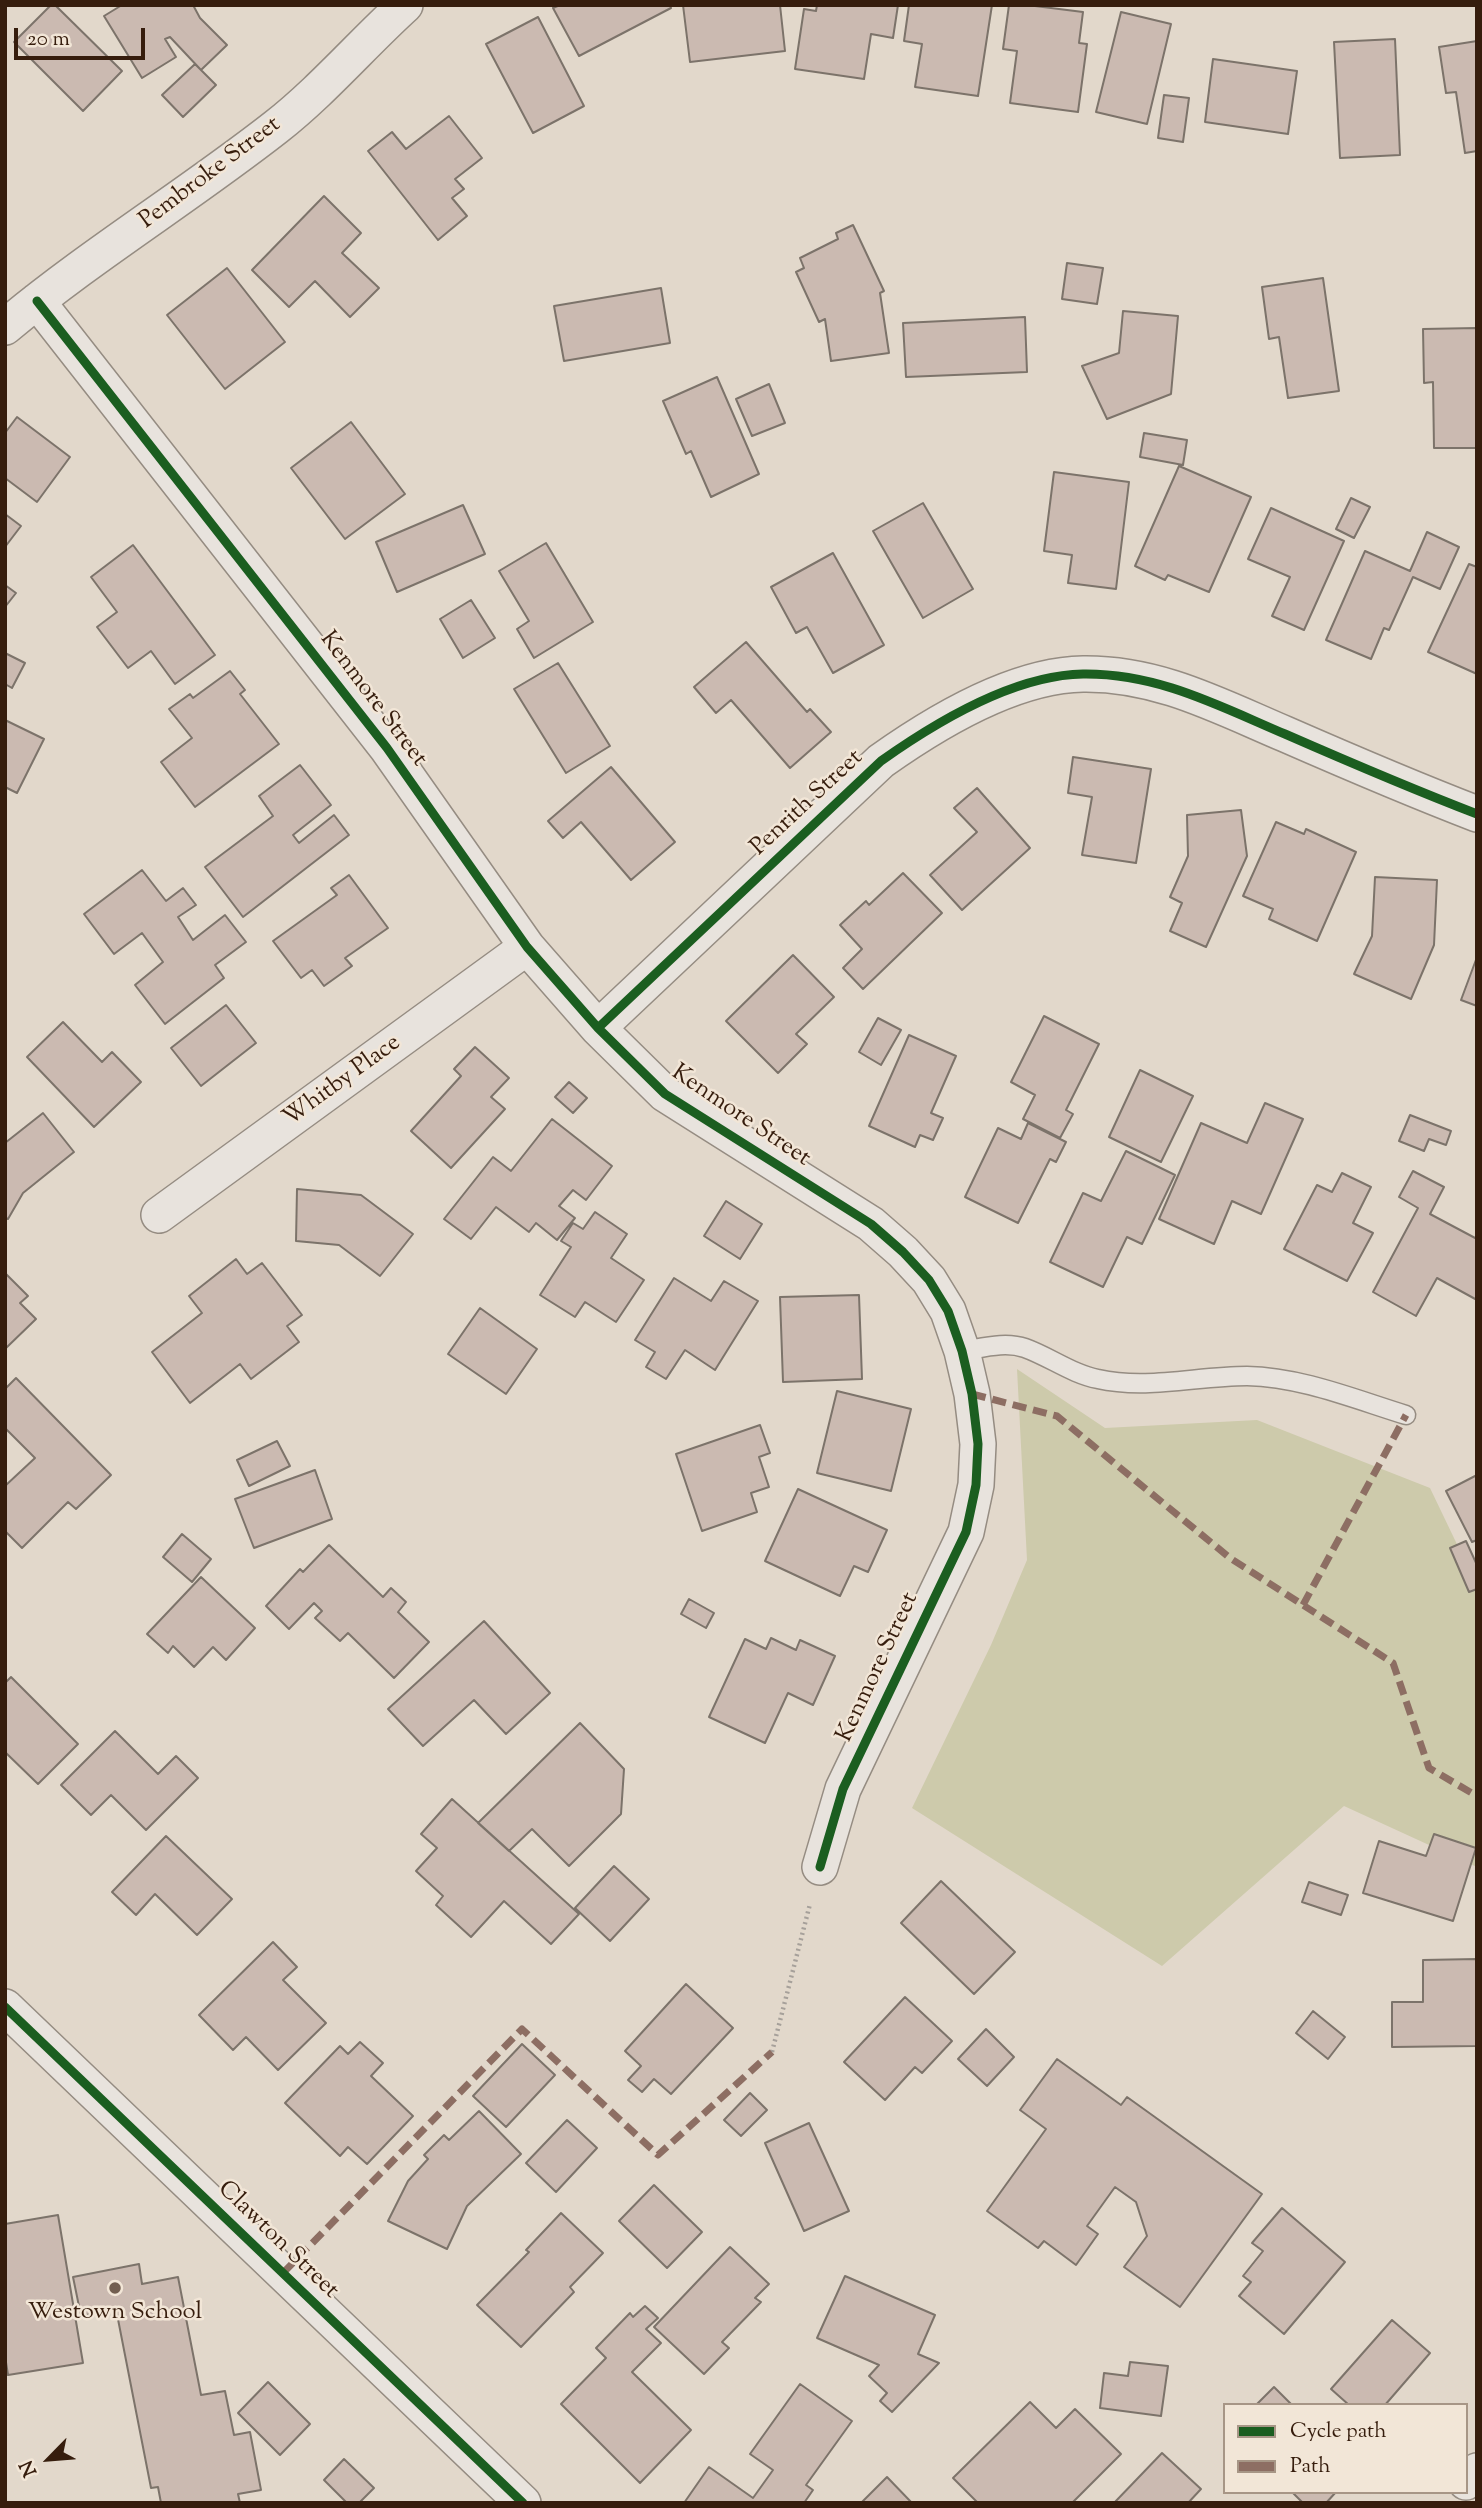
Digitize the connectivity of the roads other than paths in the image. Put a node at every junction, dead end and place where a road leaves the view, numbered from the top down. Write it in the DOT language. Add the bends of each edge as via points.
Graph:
graph roads {
  1 [pos="405,5"];
  2 [pos="37,301"];
  3 [pos="5,327"];
  4 [pos="1477,814"];
  5 [pos="527,947"];
  6 [pos="598,1028"];
  7 [pos="159,1215"];
  8 [pos="962,1352"];
  9 [pos="1406,1415"];
  10 [pos="820,1867"];
  11 [pos="5,2007"];
  12 [pos="523,2503"];
  1 -- 2 [label="street, Pembroke Street" via="279,124"];
  2 -- 3 [label="street, Pembroke Street"];
  2 -- 5 [label="street, Kenmore Street" via="387,748"];
  4 -- 6 [label="street, Penrith Street" via="1171,686 1126,675 1081,674 1028,683 968,707 881,761"];
  5 -- 6 [label="street, Kenmore Street"];
  5 -- 7 [label="street, Whitby Place"];
  6 -- 8 [label="street, Kenmore Street" via="665,1094 871,1224 903,1252 929,1280 948,1311"];
  8 -- 9 [label="lane" via="1000,1345 1023,1348 1097,1379 1128,1383 1246,1376 1292,1380"];
  8 -- 10 [label="street, Kenmore Street" via="978,1444 976,1485 965,1532 843,1789"];
  11 -- 12 [label="street, Clawton Street"];
}
